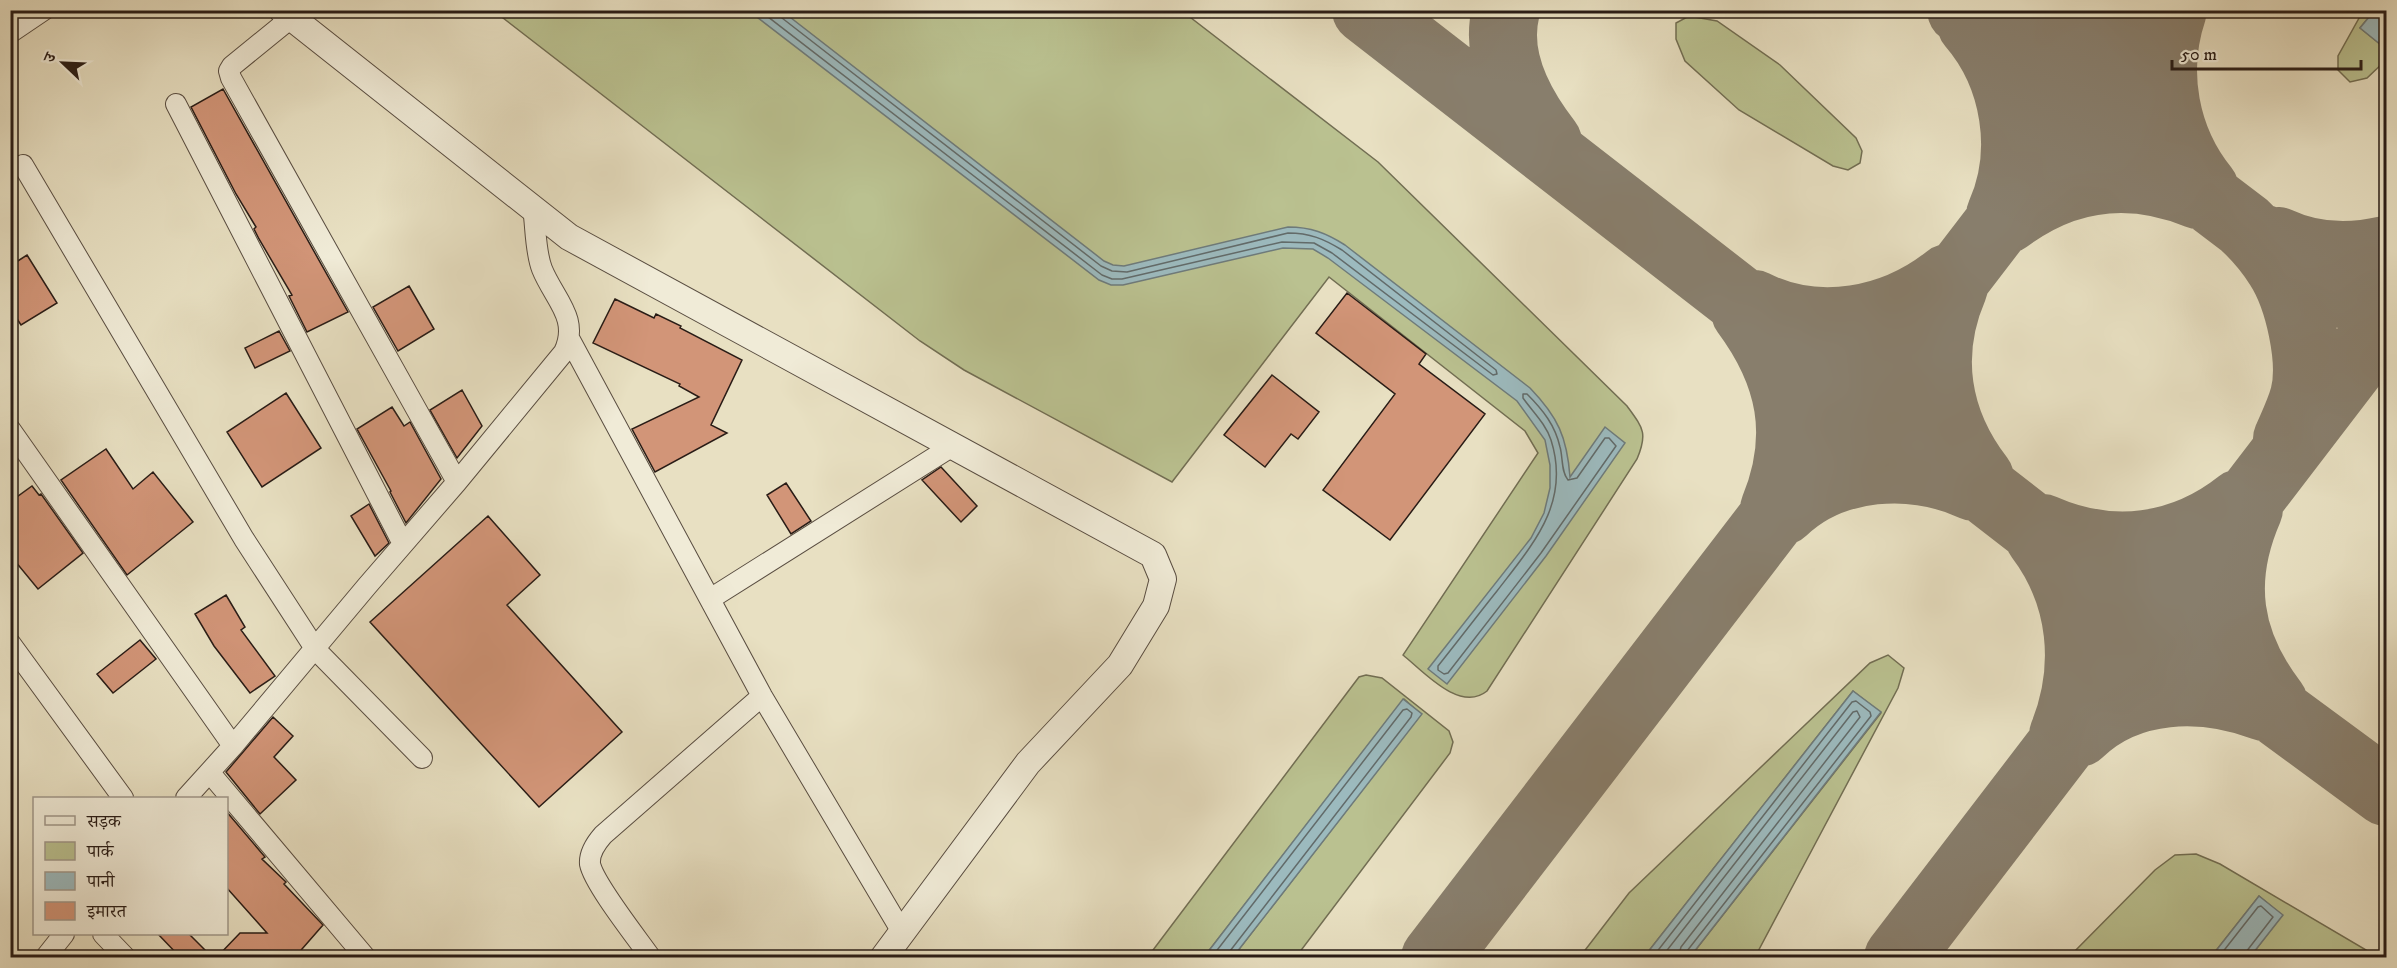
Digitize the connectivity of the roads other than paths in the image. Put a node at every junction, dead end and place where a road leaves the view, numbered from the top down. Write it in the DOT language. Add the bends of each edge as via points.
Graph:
graph roads {
  1 [pos="44,10"];
  2 [pos="287,14"];
  3 [pos="10,33"];
  4 [pos="176,104"];
  5 [pos="23,165"];
  6 [pos="533,208"];
  7 [pos="570,340"];
  8 [pos="10,429"];
  9 [pos="951,447"];
  10 [pos="457,482"];
  11 [pos="403,544"];
  12 [pos="710,599"];
  13 [pos="10,644"];
  14 [pos="316,650"];
  15 [pos="762,696"];
  16 [pos="233,746"];
  17 [pos="422,758"];
  18 [pos="210,773"];
  19 [pos="122,797"];
  20 [pos="187,797"];
  21 [pos="902,932"];
  22 [pos="62,935"];
  23 [pos="105,935"];
  24 [pos="45,957"];
  25 [pos="126,957"];
  26 [pos="366,957"];
  27 [pos="651,957"];
  28 [pos="883,957"];
  1 -- 3 [label="street"];
  2 -- 6 [label="street"];
  2 -- 10 [label="street" via="232,66 231,78"];
  4 -- 11 [label="street"];
  5 -- 14 [label="street" via="244,539"];
  6 -- 7 [label="street" via="542,268 567,315"];
  6 -- 9 [label="street" via="569,237"];
  7 -- 10 [label="street"];
  7 -- 12 [label="street"];
  8 -- 16 [label="street"];
  9 -- 12 [label="street"];
  9 -- 21 [label="street" via="1153,555 1162,579 1156,606 1120,665 1028,763"];
  10 -- 11 [label="street"];
  11 -- 14 [label="street"];
  12 -- 15 [label="street"];
  13 -- 19 [label="street"];
  14 -- 16 [label="street"];
  14 -- 17 [label="street"];
  15 -- 21 [label="street"];
  15 -- 27 [label="street" via="593,848 590,862 596,879"];
  16 -- 18 [label="street"];
  18 -- 20 [label="street"];
  18 -- 26 [label="street"];
  21 -- 28 [label="street"];
  22 -- 24 [label="street"];
  23 -- 25 [label="street"];
}
